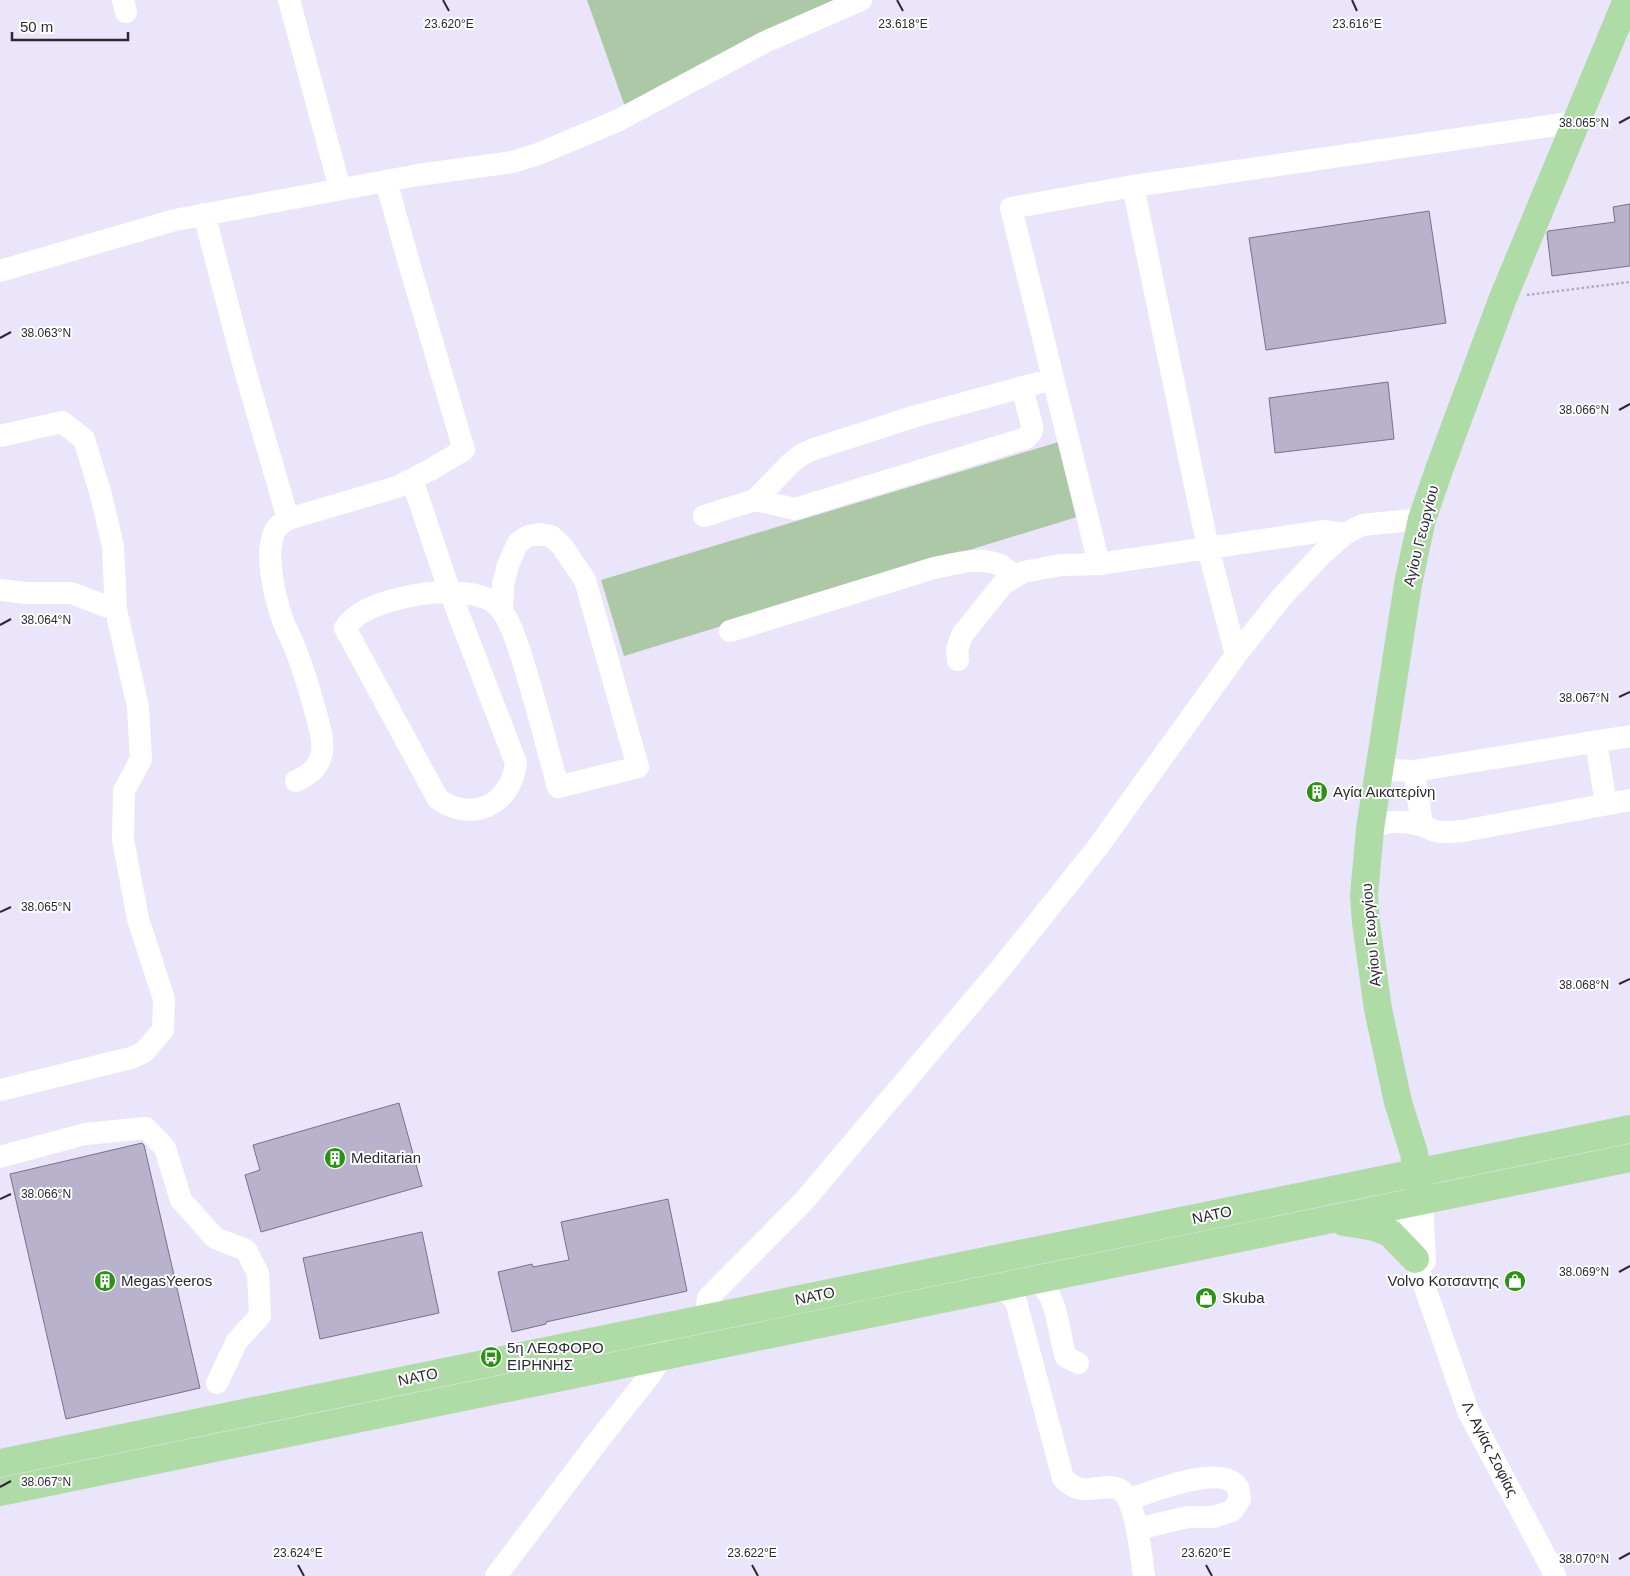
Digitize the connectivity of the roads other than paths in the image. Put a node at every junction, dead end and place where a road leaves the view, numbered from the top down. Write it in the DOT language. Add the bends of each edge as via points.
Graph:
graph roads {
  1 [pos="289,0"];
  2 [pos="861,0"];
  3 [pos="1627,0"];
  4 [pos="1576,122"];
  5 [pos="386,181"];
  6 [pos="1133,186"];
  7 [pos="340,189"];
  8 [pos="204,214"];
  9 [pos="0,272"];
  10 [pos="1053,379"];
  11 [pos="1022,388"];
  12 [pos="0,436"];
  13 [pos="412,480"];
  14 [pos="755,500"];
  15 [pos="704,516"];
  16 [pos="288,519"];
  17 [pos="1422,519"];
  18 [pos="1345,534"];
  19 [pos="1208,548"];
  20 [pos="1099,564"];
  21 [pos="1014,576"];
  22 [pos="0,590"];
  23 [pos="450,592"];
  24 [pos="116,610"];
  25 [pos="502,611"];
  26 [pos="730,631"];
  27 [pos="1236,655"];
  28 [pos="958,660"];
  29 [pos="1630,736"];
  30 [pos="1596,742"];
  31 [pos="1379,766"];
  32 [pos="1414,771"];
  33 [pos="296,781"];
  34 [pos="1630,800"];
  35 [pos="1606,804"];
  36 [pos="1422,825"];
  37 [pos="1370,829"];
  38 [pos="0,1090"];
  39 [pos="1630,1129"];
  40 [pos="0,1157"];
  41 [pos="1630,1158"];
  42 [pos="1407,1175"];
  43 [pos="1411,1203"];
  44 [pos="1330,1219"];
  45 [pos="1415,1259"];
  46 [pos="1030,1281"];
  47 [pos="1003,1286"];
  48 [pos="1426,1289"];
  49 [pos="705,1319"];
  50 [pos="656,1329"];
  51 [pos="662,1356"];
  52 [pos="1078,1363"];
  53 [pos="217,1383"];
  54 [pos="0,1463"];
  55 [pos="0,1492"];
  56 [pos="1130,1499"];
  57 [pos="1137,1529"];
  58 [pos="496,1576"];
  59 [pos="1144,1576"];
  60 [pos="1555,1576"];
  1 -- 7 [label="street"];
  2 -- 5 [label="street" via="765,42 617,121 538,154 513,162"];
  3 -- 4 [label="main road, Αγίου Γεωργίου"];
  4 -- 6 [label="street"];
  4 -- 17 [label="main road, Αγίου Γεωργίου" via="1504,298"];
  5 -- 7 [label="street"];
  5 -- 13 [label="street" via="464,450"];
  6 -- 10 [label="street" via="1011,208"];
  6 -- 19 [label="street"];
  7 -- 8 [label="street"];
  8 -- 9 [label="street" via="156,225"];
  8 -- 16 [label="street"];
  10 -- 11 [label="street"];
  10 -- 20 [label="street"];
  11 -- 14 [label="street" via="916,416 814,449 790,464"];
  11 -- 14 [label="street" via="1032,426 1026,438 795,509"];
  12 -- 24 [label="street" via="62,422 84,438 113,546"];
  13 -- 16 [label="street"];
  13 -- 23 [label="street"];
  14 -- 15 [label="street"];
  16 -- 33 [label="street" via="277,527 271,544 275,591 311,697 322,751 315,769"];
  17 -- 18 [label="street" via="1362,525"];
  17 -- 31 [label="main road, Αγίου Γεωργίου" via="1408,584"];
  18 -- 19 [label="street" via="1324,531"];
  18 -- 27 [label="street" via="1280,599"];
  19 -- 20 [label="street"];
  19 -- 27 [label="street"];
  20 -- 21 [label="street" via="1037,568"];
  21 -- 26 [label="street" via="1000,565 982,561 934,568"];
  21 -- 28 [label="street" via="1002,584 962,635 957,649"];
  22 -- 24 [label="street" via="71,593"];
  23 -- 23 [label="street" via="419,594 386,602 352,619 345,628 438,799 454,808 474,810 492,804 507,791 516,763"];
  23 -- 25 [label="street" via="490,600"];
  24 -- 38 [label="street" via="138,707 141,759 124,791 123,840 138,919 164,999 163,1030 144,1052 131,1058"];
  25 -- 25 [label="street" via="503,585 518,543 528,536 551,536 586,580 638,767 558,787 528,676"];
  27 -- 49 [label="street" via="1097,848 1001,968 803,1202 708,1298"];
  29 -- 30 [label="street"];
  30 -- 32 [label="street"];
  30 -- 35 [label="street"];
  31 -- 32 [label="street"];
  31 -- 37 [label="main road, Αγίου Γεωργίου"];
  32 -- 36 [label="street"];
  34 -- 35 [label="street"];
  35 -- 36 [label="street" via="1463,831 1435,831"];
  36 -- 37 [label="street" via="1382,822"];
  37 -- 42 [label="main road, Αγίου Γεωργίου" via="1364,895 1366,923 1378,1009 1398,1102 1395,1142"];
  39 -- 42 [label="main road, ΝΑΤΟ"];
  40 -- 53 [label="street" via="85,1134 146,1128 165,1148 181,1200 215,1238 246,1250 258,1273 260,1316 237,1341"];
  41 -- 43 [label="main road, ΝΑΤΟ"];
  42 -- 43 [label="main road, Αγίου Γεωργίου"];
  42 -- 49 [label="main road, ΝΑΤΟ"];
  43 -- 44 [label="main road, ΝΑΤΟ"];
  43 -- 45 [label="street, Λ. Αγίας Σοφίας"];
  43 -- 48 [label="street, Λ. Αγίας Σοφίας"];
  44 -- 45 [label="main road" via="1390,1233"];
  44 -- 46 [label="main road, ΝΑΤΟ"];
  45 -- 48 [label="street, Λ. Αγίας Σοφίας"];
  46 -- 47 [label="main road, ΝΑΤΟ"];
  46 -- 52 [label="street" via="1044,1289 1056,1313 1066,1357"];
  47 -- 51 [label="main road, ΝΑΤΟ"];
  47 -- 56 [label="street" via="1016,1302 1063,1478 1081,1490 1108,1487 1122,1491"];
  48 -- 60 [label="street, Λ. Αγίας Σοφίας" via="1468,1411"];
  49 -- 50 [label="main road, ΝΑΤΟ"];
  50 -- 51 [label="street"];
  50 -- 54 [label="main road, ΝΑΤΟ"];
  51 -- 55 [label="main road, ΝΑΤΟ"];
  51 -- 58 [label="street"];
  56 -- 57 [label="street"];
  56 -- 57 [label="street" via="1195,1479 1218,1477 1238,1488 1240,1499 1232,1511"];
  57 -- 59 [label="street"];
}
